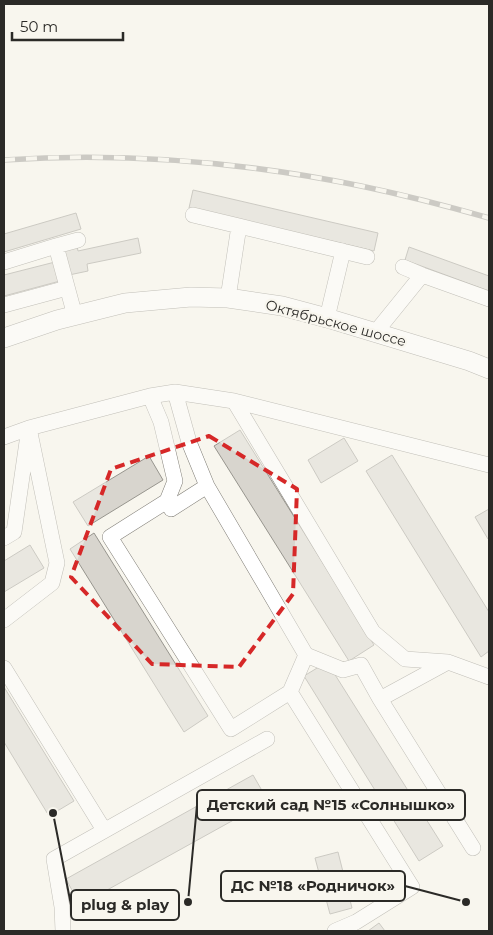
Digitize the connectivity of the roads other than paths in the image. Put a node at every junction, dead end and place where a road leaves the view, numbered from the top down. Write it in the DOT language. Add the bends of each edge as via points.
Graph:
graph roads {
  1 [pos="193,216"];
  2 [pos="240,226"];
  3 [pos="78,240"];
  4 [pos="56,246"];
  5 [pos="344,251"];
  6 [pos="367,256"];
  7 [pos="4,262"];
  8 [pos="403,268"];
  9 [pos="422,275"];
  10 [pos="67,288"];
  11 [pos="228,298"];
  12 [pos="489,299"];
  13 [pos="4,305"];
  14 [pos="75,316"];
  15 [pos="328,318"];
  16 [pos="375,333"];
  17 [pos="4,338"];
  18 [pos="489,369"];
  19 [pos="175,392"];
  20 [pos="150,396"];
  21 [pos="234,400"];
  22 [pos="29,428"];
  23 [pos="4,437"];
  24 [pos="489,465"];
  25 [pos="207,486"];
  26 [pos="167,500"];
  27 [pos="4,538"];
  28 [pos="4,620"];
  29 [pos="306,655"];
  30 [pos="448,662"];
  31 [pos="4,668"];
  32 [pos="489,677"];
  33 [pos="290,692"];
  34 [pos="380,699"];
  35 [pos="267,739"];
  36 [pos="104,830"];
  37 [pos="473,848"];
  38 [pos="359,927"];
  39 [pos="63,931"];
  40 [pos="335,931"];
  1 -- 2 [label="street"];
  2 -- 5 [label="street"];
  2 -- 11 [label="street"];
  3 -- 4 [label="street"];
  4 -- 7 [label="street"];
  4 -- 10 [label="street"];
  5 -- 6 [label="street"];
  5 -- 15 [label="street"];
  8 -- 9 [label="street"];
  9 -- 12 [label="street"];
  9 -- 16 [label="street"];
  10 -- 13 [label="street"];
  10 -- 14 [label="street"];
  11 -- 14 [label="main road, Октябрьское шоссе" via="191,297 125,303"];
  11 -- 15 [label="main road, Октябрьское шоссе" via="282,306"];
  14 -- 17 [label="main road, Октябрьское шоссе"];
  15 -- 16 [label="main road, Октябрьское шоссе"];
  16 -- 18 [label="main road, Октябрьское шоссе"];
  19 -- 20 [label="street"];
  19 -- 21 [label="street"];
  19 -- 25 [label="street" via="189,442"];
  20 -- 22 [label="street"];
  20 -- 26 [label="street" via="161,422 175,481"];
  21 -- 24 [label="street"];
  21 -- 30 [label="street" via="373,632 406,659"];
  22 -- 23 [label="street"];
  22 -- 27 [label="street" via="14,532"];
  22 -- 28 [label="street" via="57,563 52,583"];
  25 -- 26 [label="street" via="171,509"];
  25 -- 29 [label="street"];
  26 -- 33 [label="street" via="110,536 231,729"];
  29 -- 33 [label="street"];
  29 -- 34 [label="street" via="343,670 361,665"];
  30 -- 32 [label="street"];
  30 -- 34 [label="street"];
  31 -- 36 [label="street"];
  33 -- 38 [label="street" via="412,887"];
  34 -- 37 [label="street"];
  35 -- 36 [label="street"];
  36 -- 39 [label="street" via="54,860"];
  38 -- 40 [label="street"];
}
